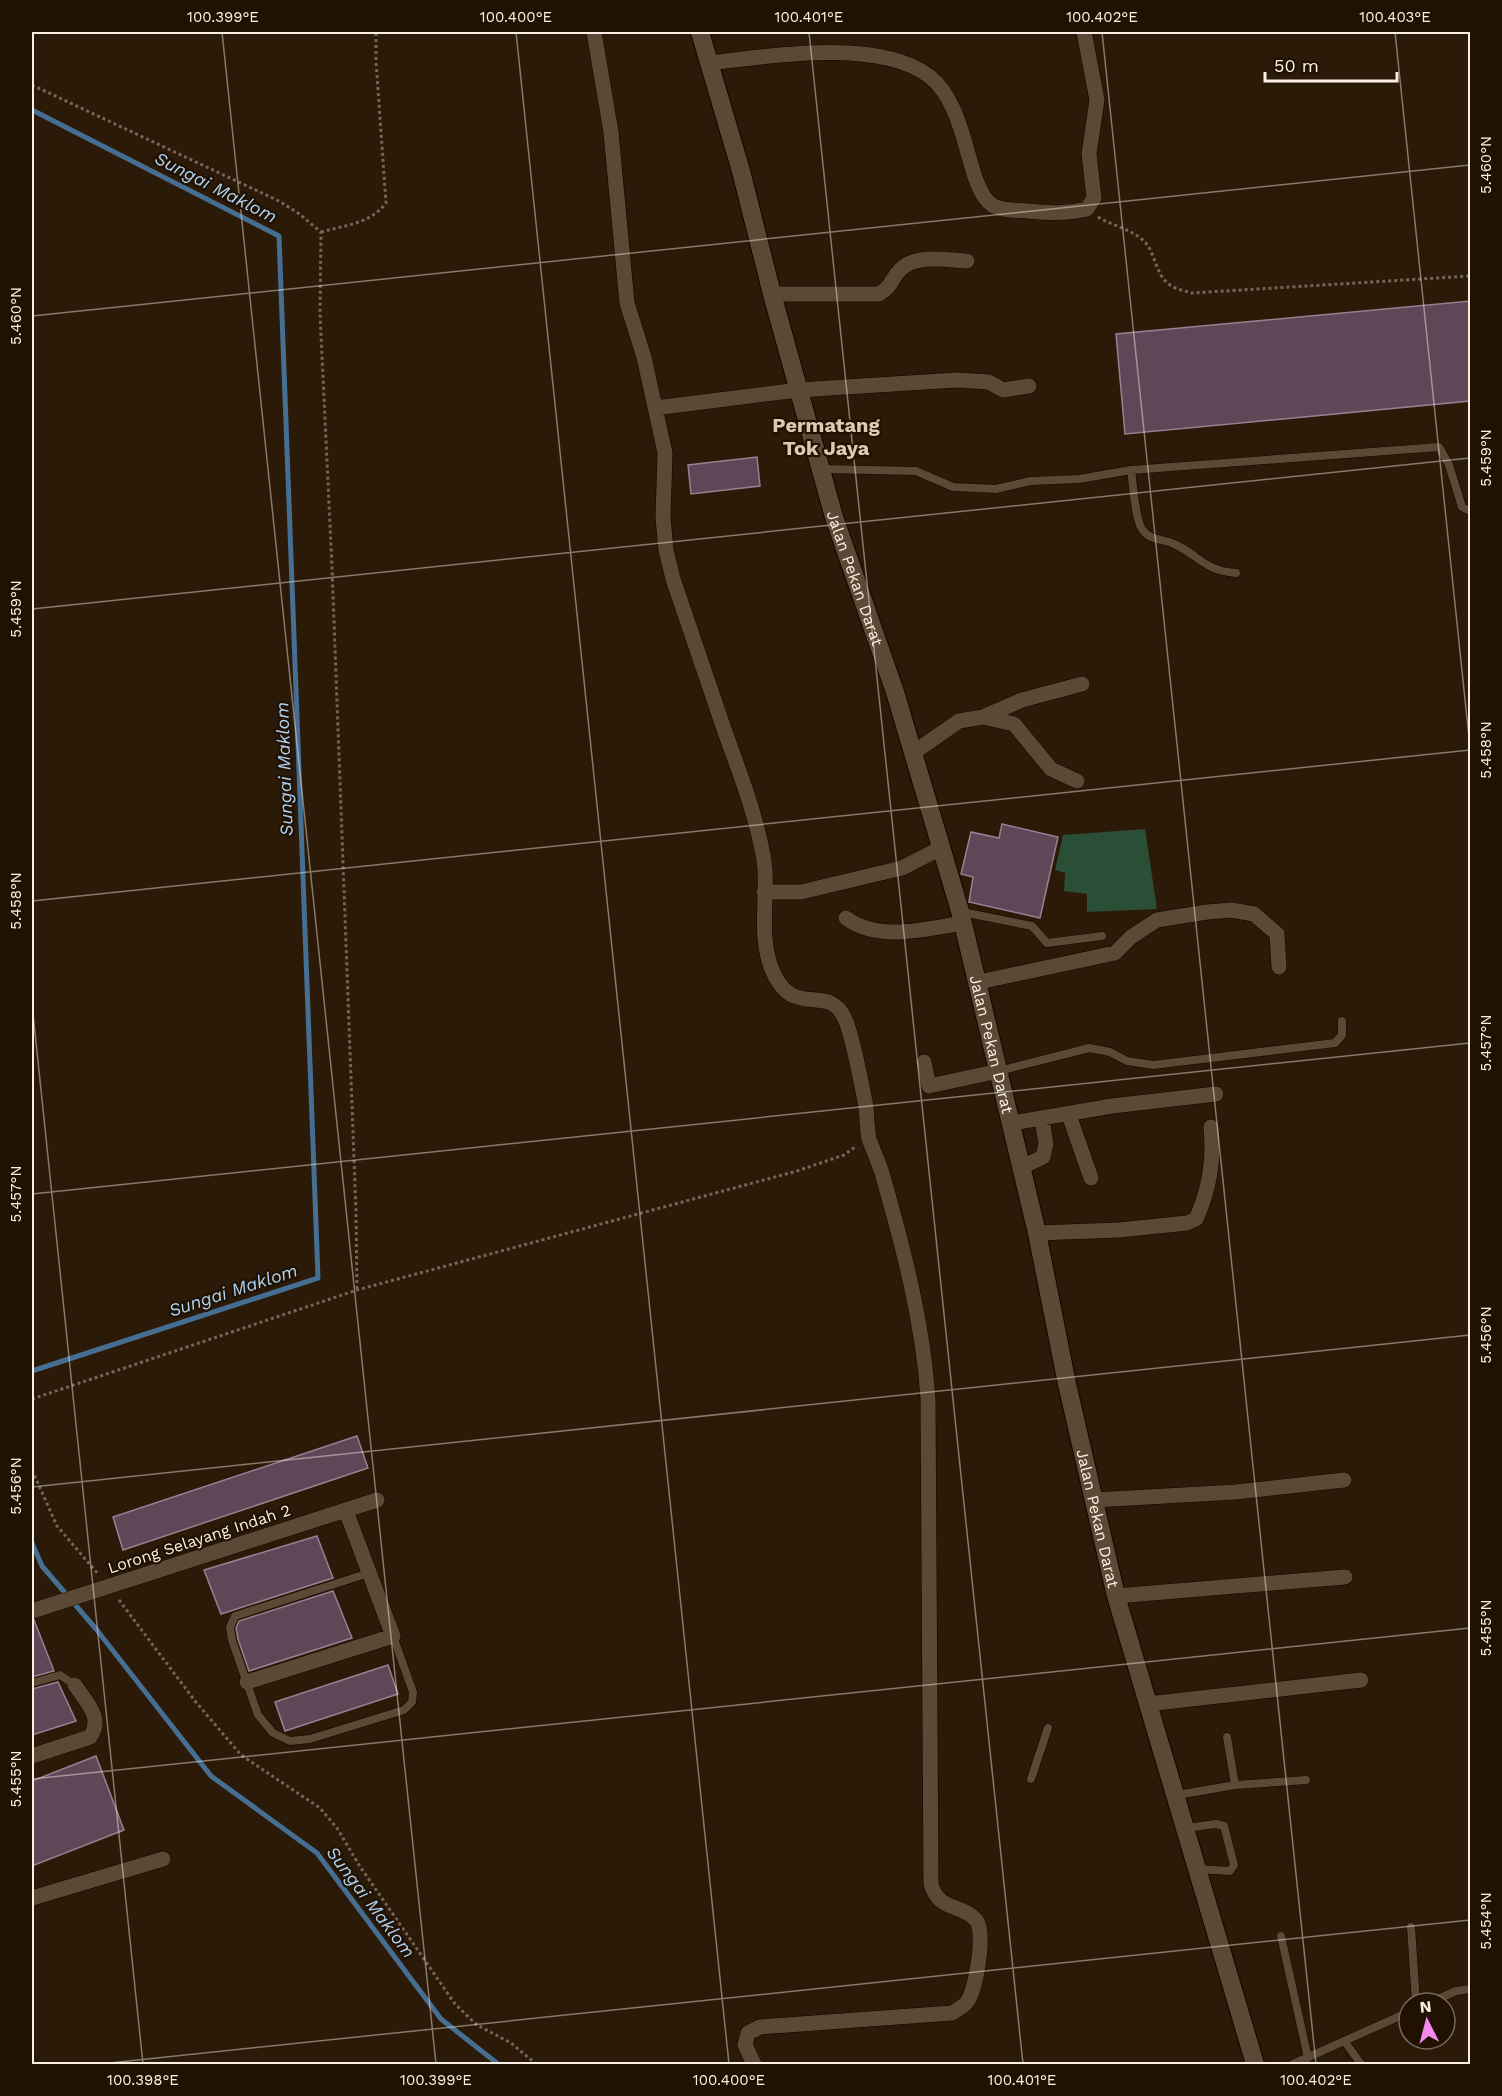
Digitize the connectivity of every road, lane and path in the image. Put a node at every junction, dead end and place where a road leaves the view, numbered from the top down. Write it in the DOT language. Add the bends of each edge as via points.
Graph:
graph roads {
  1 [pos="376,32"];
  2 [pos="594,32"];
  3 [pos="700,32"];
  4 [pos="1084,32"];
  5 [pos="709,63"];
  6 [pos="32,85"];
  7 [pos="1087,209"];
  8 [pos="321,232"];
  9 [pos="967,261"];
  10 [pos="1470,276"];
  11 [pos="772,294"];
  12 [pos="1029,386"];
  13 [pos="798,390"];
  14 [pos="655,408"];
  15 [pos="821,469"];
  16 [pos="1131,470"];
  17 [pos="1470,512"];
  18 [pos="1236,573"];
  19 [pos="1082,684"];
  20 [pos="983,717"];
  21 [pos="914,753"];
  22 [pos="1077,781"];
  23 [pos="941,848"];
  24 [pos="764,892"];
  25 [pos="962,917"];
  26 [pos="846,918"];
  27 [pos="1102,936"];
  28 [pos="1279,968"];
  29 [pos="979,982"];
  30 [pos="1342,1021"];
  31 [pos="924,1062"];
  32 [pos="999,1071"];
  33 [pos="1216,1094"];
  34 [pos="1069,1115"];
  35 [pos="1042,1119"];
  36 [pos="1012,1123"];
  37 [pos="1211,1127"];
  38 [pos="869,1138"];
  39 [pos="1022,1167"];
  40 [pos="1092,1178"];
  41 [pos="1038,1233"];
  42 [pos="357,1290"];
  43 [pos="32,1399"];
  44 [pos="32,1470"];
  45 [pos="1344,1480"];
  46 [pos="377,1500"];
  47 [pos="1094,1500"];
  48 [pos="346,1511"];
  49 [pos="369,1573"];
  50 [pos="1345,1577"];
  51 [pos="104,1589"];
  52 [pos="1116,1596"];
  53 [pos="32,1611"];
  54 [pos="393,1636"];
  55 [pos="1361,1680"];
  56 [pos="247,1682"];
  57 [pos="32,1683"];
  58 [pos="75,1685"];
  59 [pos="1147,1704"];
  60 [pos="1048,1728"];
  61 [pos="1227,1737"];
  62 [pos="32,1756"];
  63 [pos="1031,1779"];
  64 [pos="1306,1780"];
  65 [pos="1235,1785"];
  66 [pos="1174,1795"];
  67 [pos="1186,1828"];
  68 [pos="163,1859"];
  69 [pos="1198,1869"];
  70 [pos="32,1898"];
  71 [pos="1411,1927"];
  72 [pos="1281,1936"];
  73 [pos="1415,1991"];
  74 [pos="1397,2018"];
  75 [pos="1345,2042"];
  76 [pos="1308,2058"];
  77 [pos="536,2064"];
  78 [pos="754,2064"];
  79 [pos="1255,2064"];
  80 [pos="1293,2064"];
  81 [pos="1361,2064"];
  1 -- 8 [label="path" via="386,203 367,220"];
  2 -- 14 [label="street" via="611,132 627,303"];
  3 -- 5 [label="main road, Jalan Pekan Darat"];
  4 -- 7 [label="street" via="1097,100 1089,154 1094,198"];
  5 -- 7 [label="street" via="846,52 901,61 930,76 952,102 980,191 992,205 1066,214"];
  5 -- 11 [label="main road, Jalan Pekan Darat"];
  6 -- 8 [label="path" via="279,201"];
  7 -- 10 [label="path" via="1145,242 1170,286 1192,292"];
  8 -- 42 [label="path" via="320,314"];
  9 -- 11 [label="street" via="911,262 900,269 891,287 879,294"];
  11 -- 13 [label="main road, Jalan Pekan Darat"];
  12 -- 13 [label="street" via="1003,390 989,382 957,380"];
  13 -- 14 [label="street"];
  13 -- 15 [label="main road, Jalan Pekan Darat"];
  14 -- 24 [label="street" via="666,453 666,550 752,809 763,853"];
  15 -- 16 [label="lane" via="916,471 953,487 996,489 1031,481 1079,479"];
  15 -- 21 [label="main road, Jalan Pekan Darat"];
  16 -- 17 [label="lane" via="1439,447 1462,507"];
  16 -- 18 [label="lane" via="1141,528 1153,540 1172,543 1222,572"];
  19 -- 20 [label="street" via="1022,700"];
  20 -- 21 [label="street" via="959,721"];
  20 -- 22 [label="street" via="1014,724 1051,769"];
  21 -- 23 [label="main road, Jalan Pekan Darat"];
  23 -- 24 [label="street" via="902,867 801,892"];
  23 -- 25 [label="main road, Jalan Pekan Darat"];
  24 -- 38 [label="street" via="766,947 781,987 804,1000 823,999 836,1006 845,1019 866,1107"];
  25 -- 26 [label="street" via="908,932 860,928"];
  25 -- 27 [label="lane" via="1032,926 1047,943"];
  25 -- 29 [label="main road, Jalan Pekan Darat"];
  28 -- 29 [label="street" via="1277,934 1254,914 1231,910 1157,920 1115,953"];
  29 -- 32 [label="main road, Jalan Pekan Darat"];
  30 -- 32 [label="lane" via="1342,1035 1335,1043 1153,1065 1089,1048"];
  31 -- 32 [label="street" via="929,1086"];
  32 -- 36 [label="main road, Jalan Pekan Darat"];
  33 -- 34 [label="street"];
  34 -- 35 [label="street"];
  34 -- 40 [label="street"];
  35 -- 36 [label="street"];
  35 -- 39 [label="street" via="1046,1144 1043,1157"];
  36 -- 39 [label="main road, Jalan Pekan Darat"];
  37 -- 41 [label="street" via="1213,1153 1196,1219 1119,1230"];
  38 -- 42 [label="path" via="844,1155 797,1171"];
  38 -- 78 [label="street" via="900,1236 924,1349 929,1465 931,1884 940,1900 978,1921 981,1944 967,2002 952,2013 760,2027 748,2033 746,2045"];
  39 -- 41 [label="main road, Jalan Pekan Darat"];
  41 -- 47 [label="main road, Jalan Pekan Darat"];
  42 -- 43 [label="path"];
  44 -- 51 [label="path" via="57,1526"];
  45 -- 47 [label="street" via="1236,1492"];
  46 -- 48 [label="street, Lorong Selayang Indah 2"];
  47 -- 52 [label="main road, Jalan Pekan Darat"];
  48 -- 49 [label="street"];
  48 -- 51 [label="street, Lorong Selayang Indah 2"];
  49 -- 54 [label="street"];
  49 -- 56 [label="lane" via="234,1616 230,1627 232,1640"];
  50 -- 52 [label="street"];
  51 -- 53 [label="street, Lorong Selayang Indah 2"];
  51 -- 77 [label="path" via="241,1755 320,1808 338,1828 359,1866 455,2004 477,2025 511,2043"];
  52 -- 59 [label="main road, Jalan Pekan Darat"];
  54 -- 56 [label="street"];
  54 -- 56 [label="lane" via="413,1692 412,1702 404,1710 310,1739 290,1741 273,1733 258,1716"];
  55 -- 59 [label="street"];
  57 -- 58 [label="lane" via="60,1675"];
  58 -- 62 [label="street" via="97,1719 95,1729 90,1737"];
  59 -- 66 [label="main road, Jalan Pekan Darat"];
  60 -- 63 [label="lane"];
  61 -- 65 [label="lane"];
  64 -- 65 [label="lane"];
  65 -- 66 [label="lane"];
  66 -- 67 [label="main road, Jalan Pekan Darat"];
  67 -- 69 [label="main road, Jalan Pekan Darat"];
  67 -- 69 [label="lane" via="1224,1826 1234,1865 1230,1870"];
  68 -- 70 [label="street"];
  69 -- 79 [label="main road, Jalan Pekan Darat"];
  71 -- 73 [label="lane"];
  72 -- 76 [label="lane"];
  74 -- 75 [label="lane"];
  75 -- 76 [label="lane"];
  75 -- 81 [label="lane"];
  76 -- 80 [label="lane"];
}
